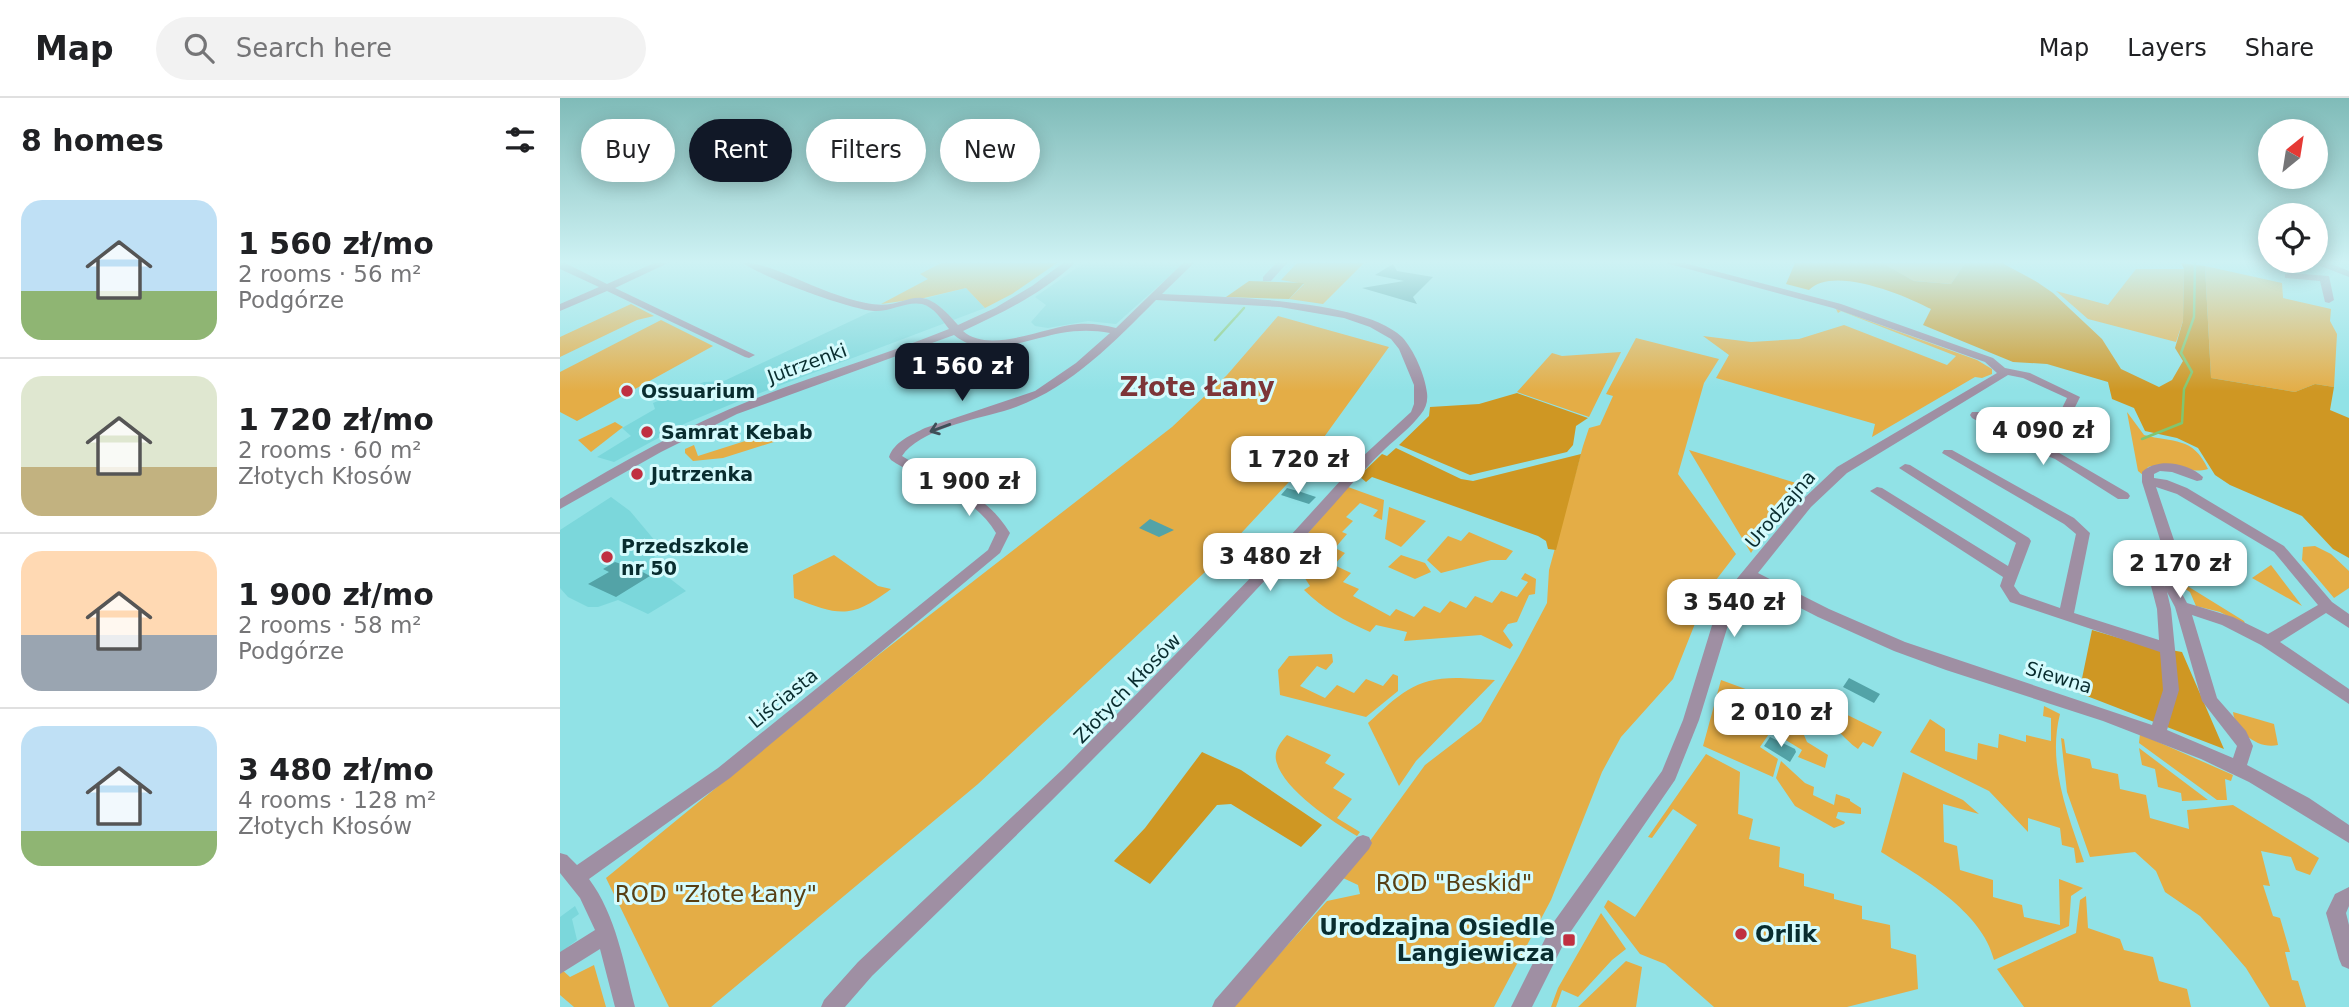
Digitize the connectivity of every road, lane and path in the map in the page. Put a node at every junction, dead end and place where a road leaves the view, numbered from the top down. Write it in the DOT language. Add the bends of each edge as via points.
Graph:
graph roads {
  1 [pos="644,305"];
  2 [pos="863,305"];
  3 [pos="885,305"];
  4 [pos="931,305"];
  5 [pos="1007,305"];
  6 [pos="1144,305"];
  7 [pos="1284,305"];
  8 [pos="1835,305"];
  9 [pos="955,329"];
  10 [pos="1117,331"];
  11 [pos="749,355"];
  12 [pos="2002,368"];
  13 [pos="1976,415"];
  14 [pos="2047,451"];
  15 [pos="1948,453"];
  16 [pos="1905,468"];
  17 [pos="2197,477"];
  18 [pos="2148,482"];
  19 [pos="1877,491"];
  20 [pos="2123,496"];
  21 [pos="560,505"];
  22 [pos="2151,559"];
  23 [pos="2010,574"];
  24 [pos="1749,575"];
  25 [pos="2327,606"];
  26 [pos="2182,607"];
  27 [pos="2066,616"];
  28 [pos="2349,622"];
  29 [pos="2267,642"];
  30 [pos="2167,649"];
  31 [pos="2349,698"];
  32 [pos="2158,731"];
  33 [pos="2238,767"];
  34 [pos="2349,835"];
  35 [pos="1363,843"];
  36 [pos="560,861"];
  37 [pos="577,876"];
  38 [pos="2349,896"];
  39 [pos="605,935"];
  40 [pos="2349,959"];
  41 [pos="560,964"];
  42 [pos="625,1007"];
  43 [pos="831,1007"];
  44 [pos="1222,1007"];
  45 [pos="1521,1007"];
  1 -- 11 [label="street"];
  2 -- 3 [label="street"];
  4 -- 9 [label="street"];
  5 -- 9 [label="street, Jutrzenki"];
  6 -- 10 [label="street"];
  7 -- 43 [label="street, Złotych Kłosów" via="1377,327 1403,345 1418,381 1421,403 1080,764"];
  8 -- 12 [label="street"];
  9 -- 10 [label="street" via="962,338 979,343 1074,325"];
  9 -- 21 [label="street, Jutrzenki" via="714,420"];
  10 -- 37 [label="street, Liściasta, one-way" via="1049,387 918,436 897,451 895,457 939,483 962,490 997,522 1002,538 986,560 724,773"];
  12 -- 14 [label="street" via="2074,397"];
  12 -- 24 [label="street, Urodzajna" via="1996,380 1842,470 1806,504"];
  13 -- 14 [label="street"];
  14 -- 20 [label="street"];
  15 -- 27 [label="street" via="2069,520 2083,533"];
  16 -- 23 [label="street" via="2024,541"];
  17 -- 18 [label="street" via="2175,467 2158,467 2148,472"];
  18 -- 25 [label="street" via="2182,491 2279,549"];
  18 -- 26 [label="street" via="2169,546 2173,590"];
  19 -- 23 [label="street"];
  22 -- 30 [label="street" via="2164,609"];
  23 -- 27 [label="street" via="2007,586 2015,598"];
  24 -- 32 [label="street, Siewna" via="1903,649"];
  24 -- 45 [label="street, Urodzajna" via="1721,622 1669,775 1560,930"];
  25 -- 28 [label="street"];
  25 -- 29 [label="street"];
  26 -- 29 [label="street" via="2224,618"];
  26 -- 33 [label="street" via="2210,701 2245,746"];
  27 -- 30 [label="street"];
  29 -- 31 [label="street"];
  30 -- 32 [label="street" via="2171,690"];
  32 -- 33 [label="street, Siewna"];
  33 -- 34 [label="street, Siewna"];
  35 -- 44 [label="street"];
  36 -- 37 [label="street"];
  37 -- 39 [label="street" via="592,898"];
  38 -- 40 [label="street" via="2336,913"];
  39 -- 41 [label="street"];
  39 -- 42 [label="street"];
}
